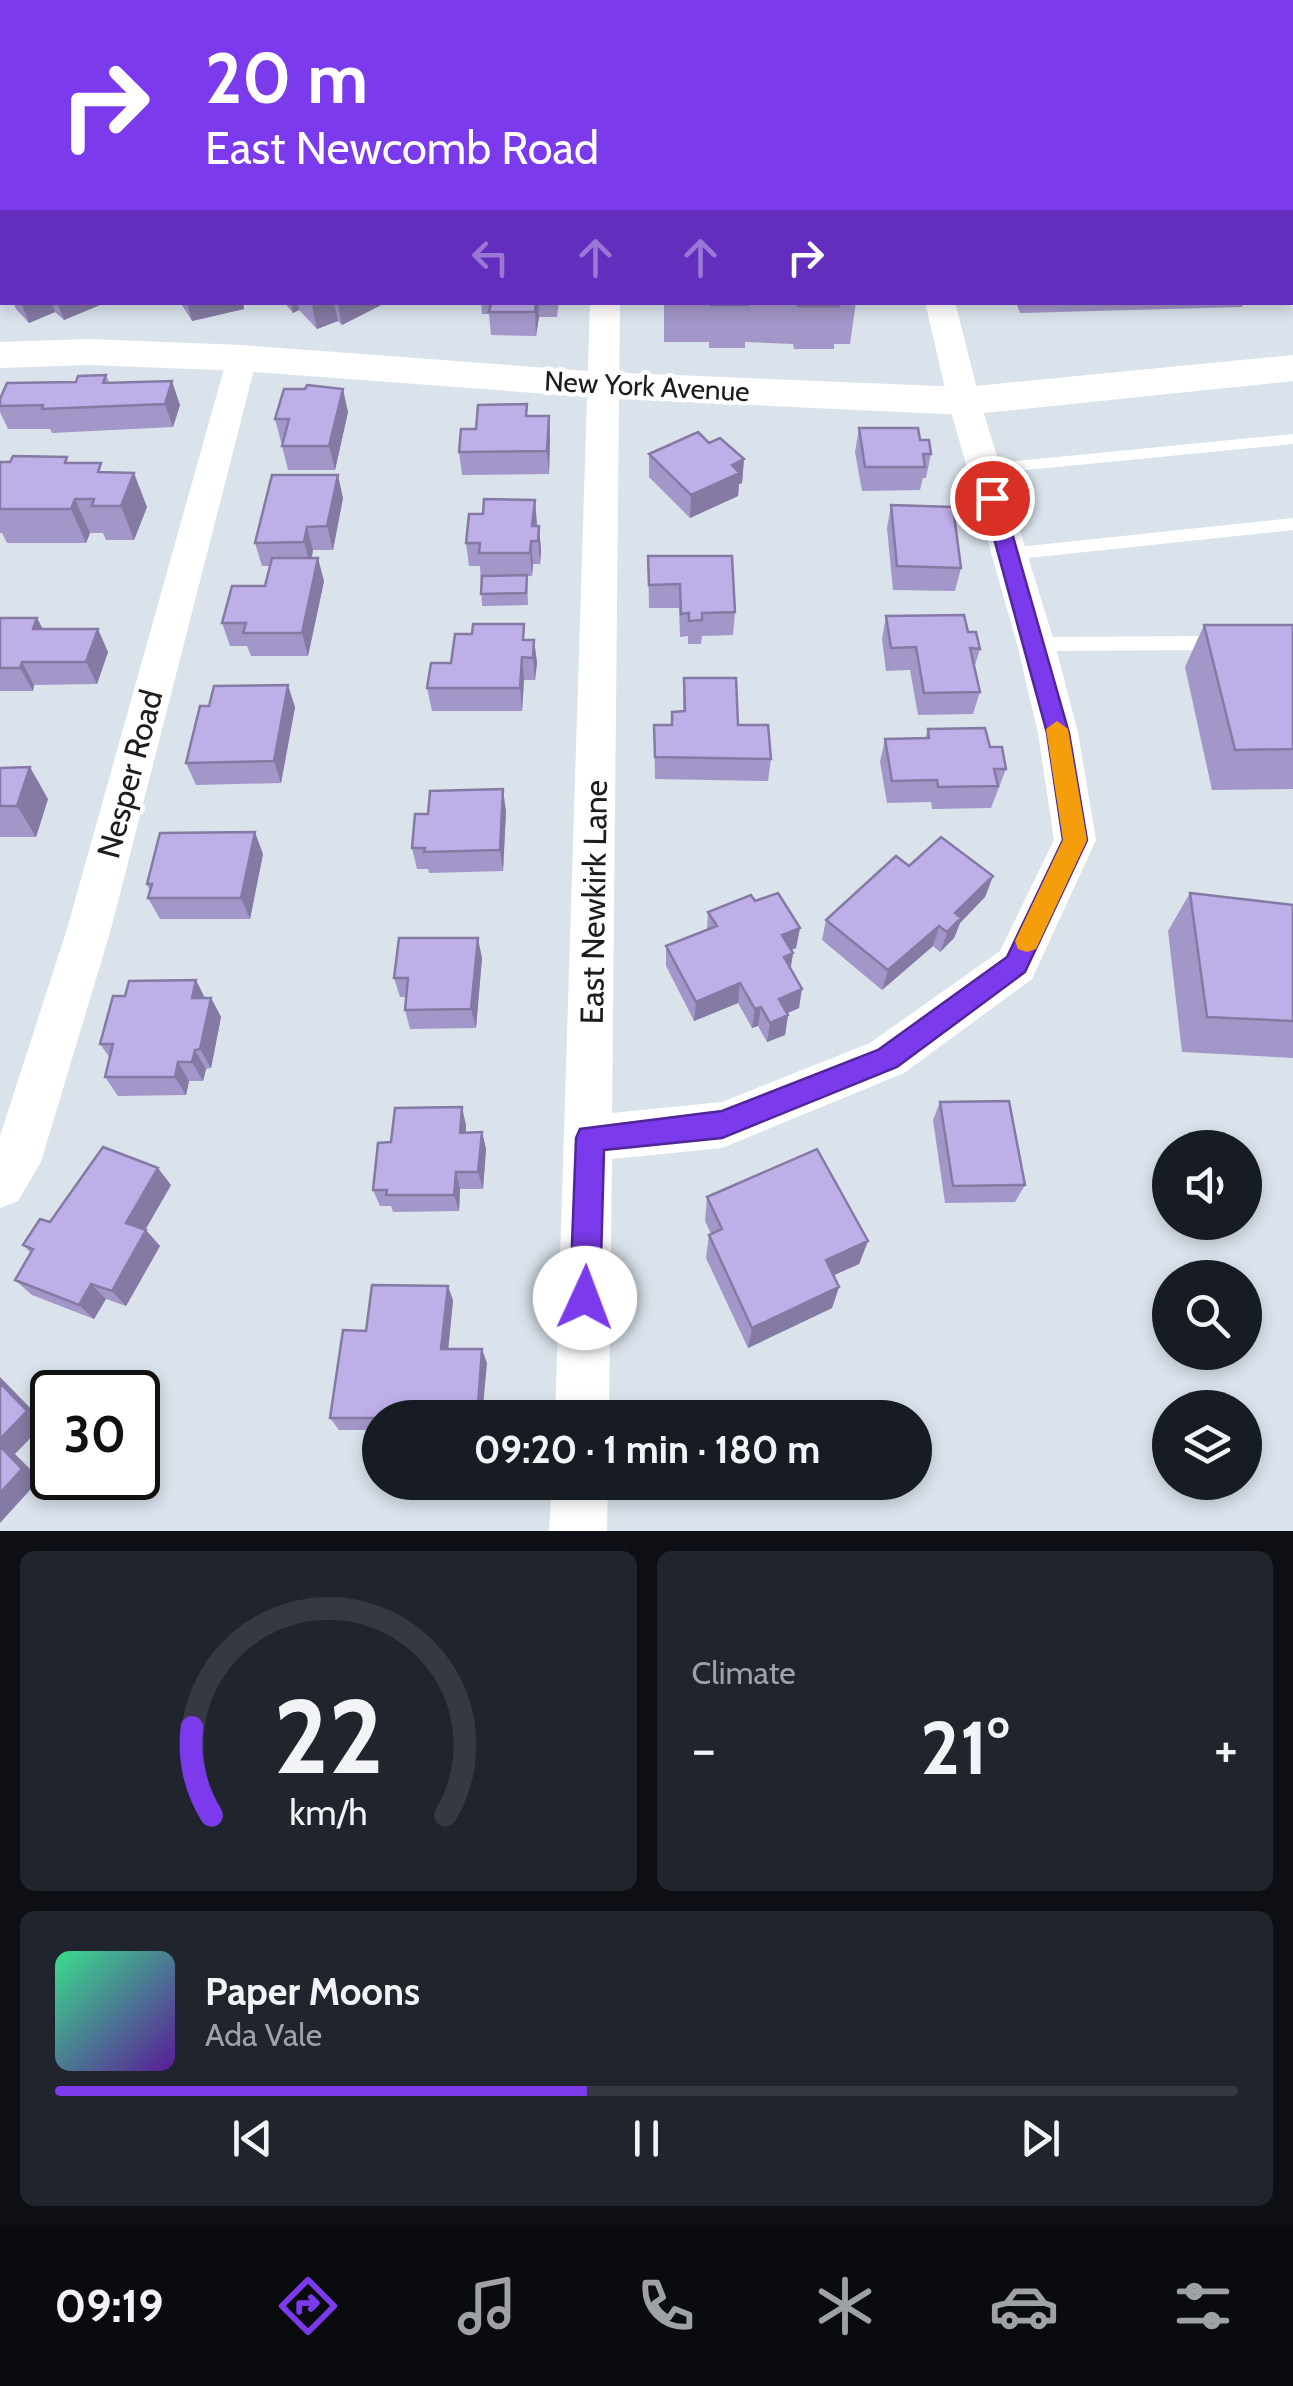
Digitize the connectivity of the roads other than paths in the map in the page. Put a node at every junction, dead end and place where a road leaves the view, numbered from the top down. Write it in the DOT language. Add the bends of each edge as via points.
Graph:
graph roads {
  1 [pos="604,305"];
  2 [pos="941,305"];
  3 [pos="0,355"];
  4 [pos="242,358"];
  5 [pos="1293,368"];
  6 [pos="602,386"];
  7 [pos="964,401"];
  8 [pos="1293,439"];
  9 [pos="984,469"];
  10 [pos="1293,524"];
  11 [pos="1009,554"];
  12 [pos="1234,643"];
  13 [pos="1036,644"];
  14 [pos="590,1138"];
  15 [pos="0,1184"];
  16 [pos="583,1400"];
  17 [pos="579,1500"];
  18 [pos="578,1531"];
  1 -- 6 [label="street, East Newkirk Lane"];
  2 -- 7 [label="street"];
  3 -- 4 [label="street, New York Avenue"];
  4 -- 6 [label="street, New York Avenue"];
  4 -- 15 [label="street, Nesper Road" via="89,929 16,1162"];
  5 -- 7 [label="street, New York Avenue"];
  6 -- 7 [label="street, New York Avenue"];
  6 -- 14 [label="street, East Newkirk Lane"];
  7 -- 9 [label="street"];
  8 -- 9 [label="lane"];
  9 -- 11 [label="street"];
  10 -- 11 [label="lane"];
  11 -- 13 [label="street"];
  12 -- 13 [label="lane"];
  13 -- 14 [label="street" via="1075,840 1016,964 888,1058 722,1124"];
  14 -- 16 [label="street, East Newkirk Lane"];
  17 -- 18 [label="street"];
}
